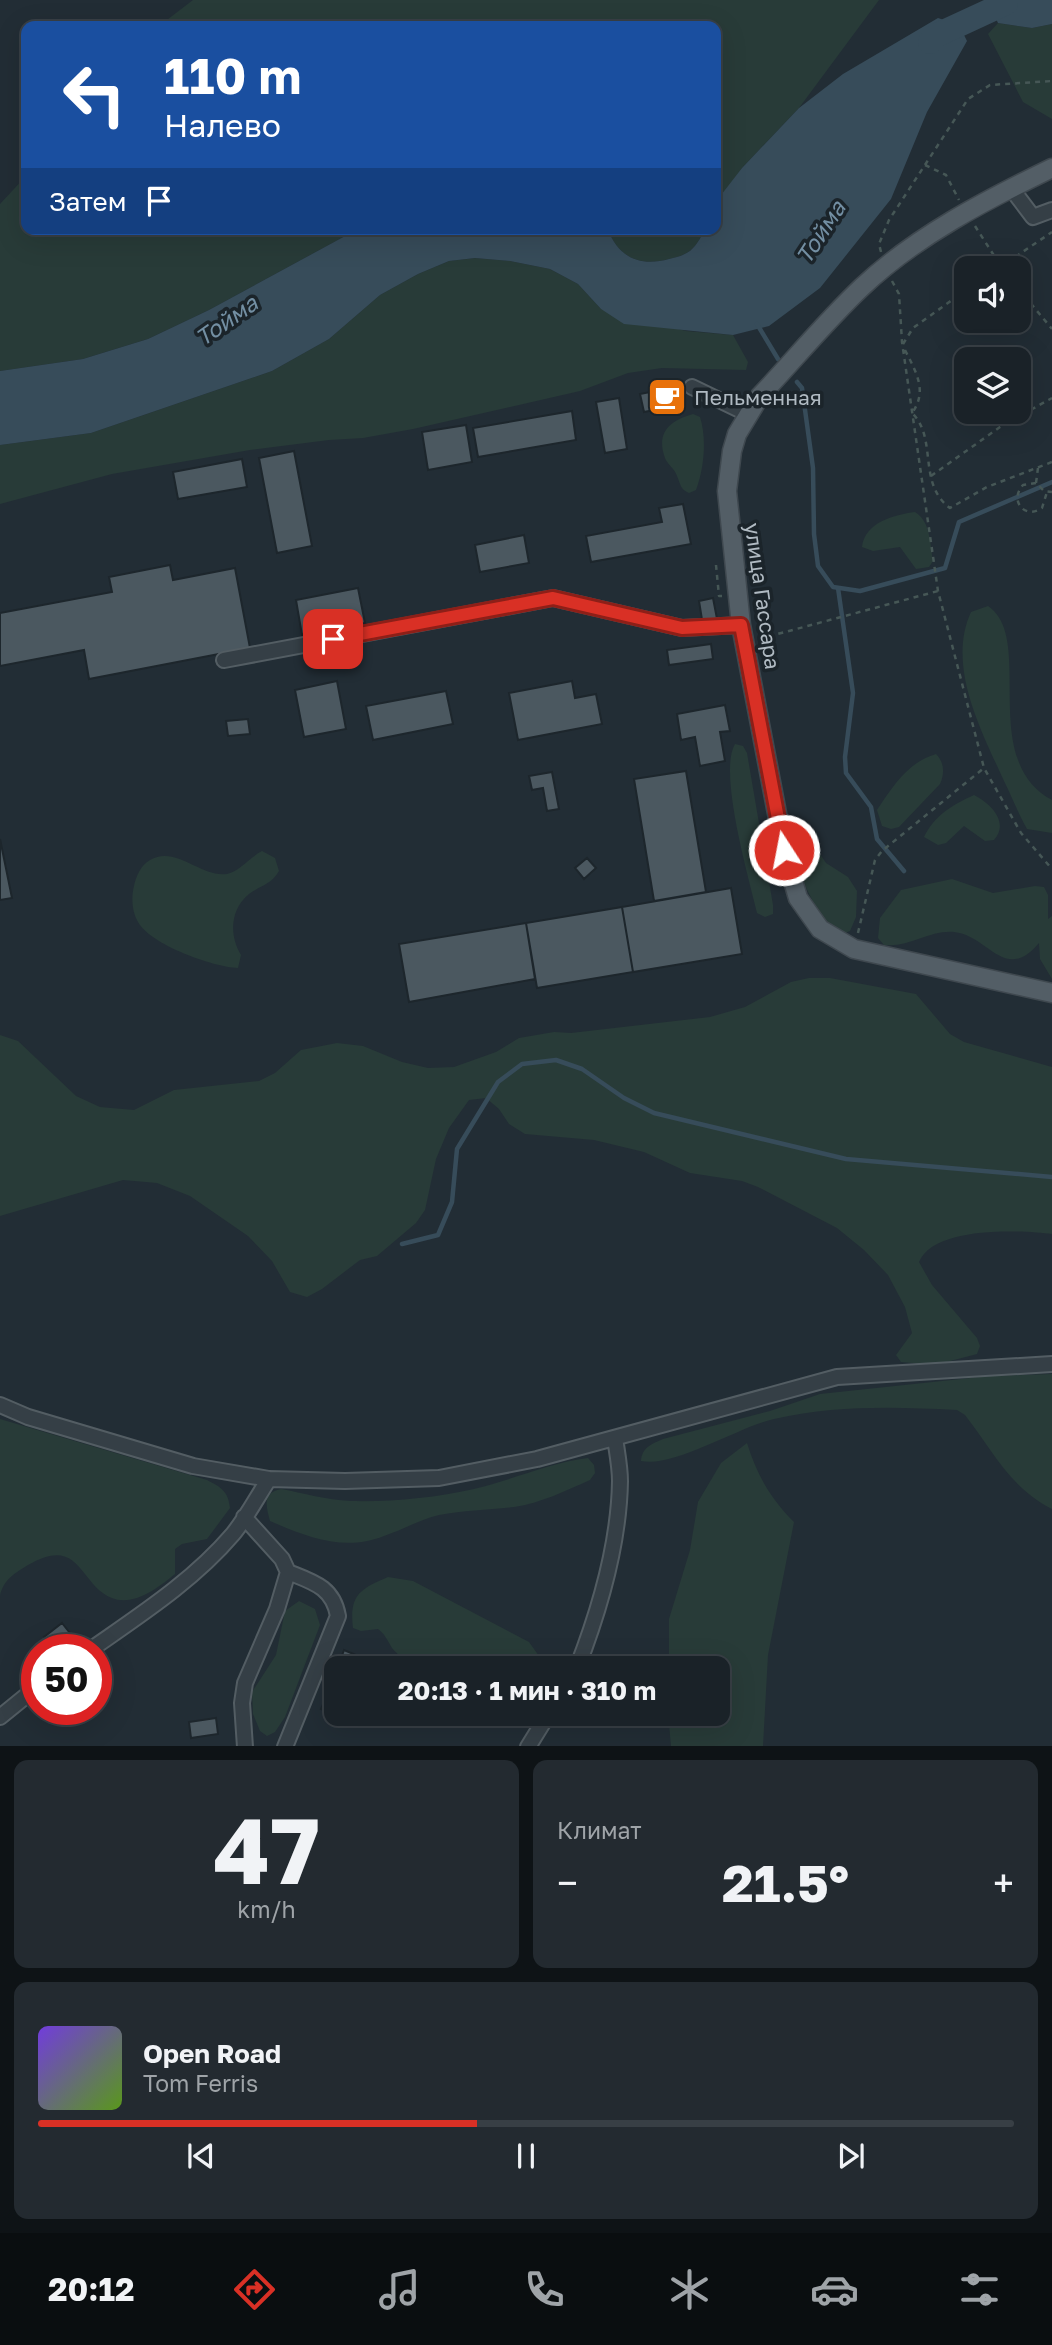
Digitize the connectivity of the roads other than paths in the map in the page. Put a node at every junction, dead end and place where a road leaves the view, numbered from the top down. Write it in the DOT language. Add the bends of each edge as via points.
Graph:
graph roads {
  1 [pos="1052,168"];
  2 [pos="1011,188"];
  3 [pos="1052,210"];
  4 [pos="692,387"];
  5 [pos="748,414"];
  6 [pos="743,634"];
  7 [pos="224,660"];
  8 [pos="1052,993"];
  9 [pos="1052,1364"];
  10 [pos="0,1405"];
  11 [pos="615,1438"];
  12 [pos="269,1479"];
  13 [pos="244,1517"];
  14 [pos="288,1572"];
  15 [pos="112,1634"];
  16 [pos="581,1656"];
  17 [pos="21,1700"];
  18 [pos="0,1717"];
  19 [pos="541,1726"];
  20 [pos="245,1746"];
  21 [pos="285,1746"];
  22 [pos="528,1746"];
  1 -- 2 [label="main road, улица Гассара"];
  2 -- 3 [label="street" via="1033,217"];
  2 -- 5 [label="main road, улица Гассара" via="928,237 889,274 863,286"];
  4 -- 5 [label="street"];
  5 -- 6 [label="main road, улица Гассара" via="732,451 727,491"];
  6 -- 7 [label="street" via="682,628 553,598"];
  6 -- 8 [label="main road, улица Гассара" via="784,850 799,898 820,929 854,949"];
  9 -- 11 [label="street" via="837,1377"];
  10 -- 12 [label="street" via="193,1466"];
  11 -- 12 [label="street" via="439,1478"];
  11 -- 16 [label="street" via="620,1481 612,1545 603,1592"];
  12 -- 13 [label="street"];
  13 -- 14 [label="street"];
  13 -- 15 [label="street" via="203,1566"];
  14 -- 20 [label="street" via="245,1683"];
  14 -- 21 [label="street" via="321,1585 330,1594 338,1616"];
  17 -- 18 [label="street"];
  19 -- 22 [label="street"];
}
